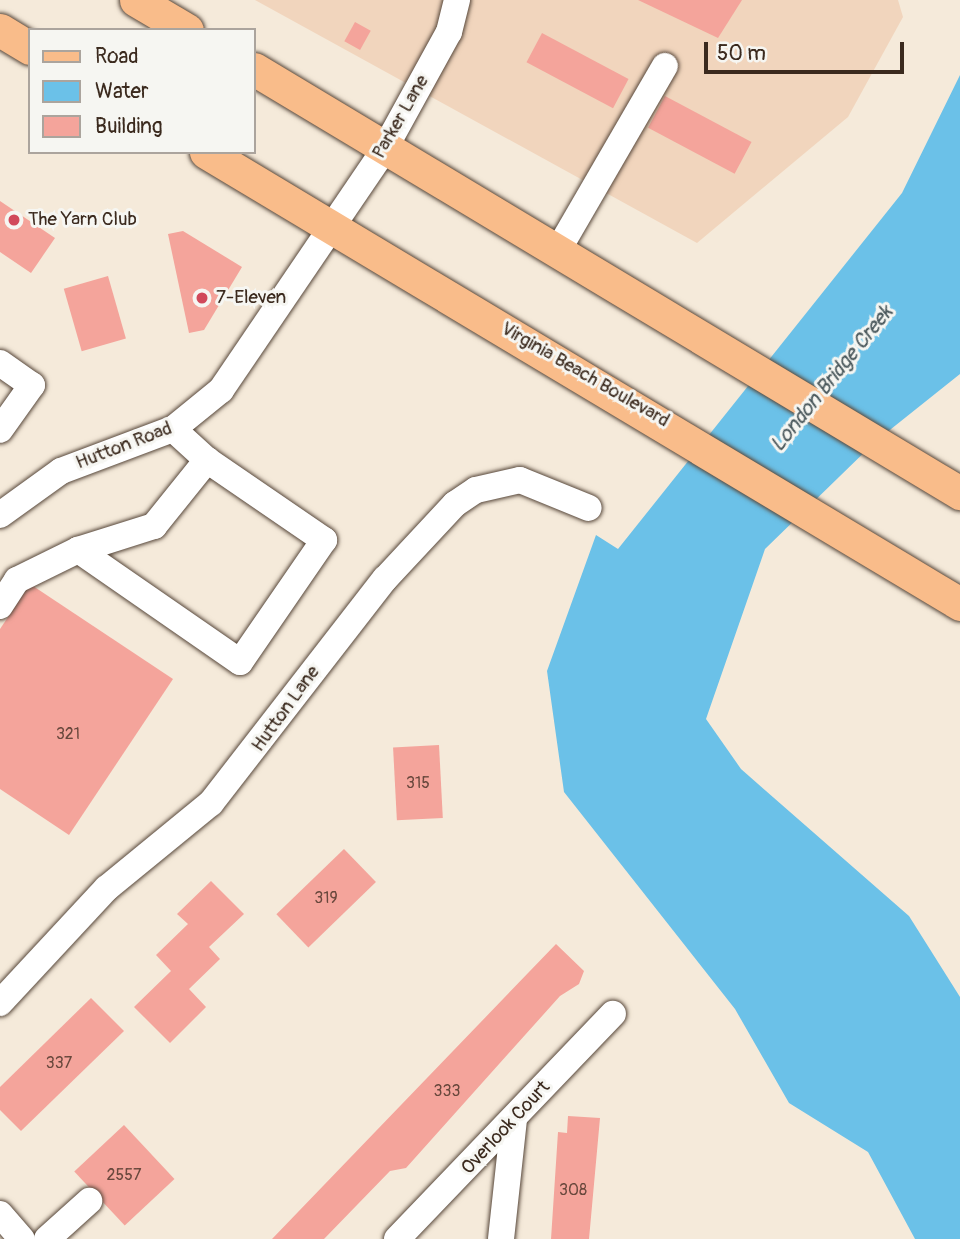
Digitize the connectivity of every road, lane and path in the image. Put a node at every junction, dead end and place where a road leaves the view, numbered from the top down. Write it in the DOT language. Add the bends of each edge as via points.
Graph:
graph roads {
  1 [pos="136,0"];
  2 [pos="457,0"];
  3 [pos="184,28"];
  4 [pos="0,30"];
  5 [pos="28,47"];
  6 [pos="665,66"];
  7 [pos="256,70"];
  8 [pos="384,150"];
  9 [pos="209,154"];
  10 [pos="332,227"];
  11 [pos="557,252"];
  12 [pos="0,363"];
  13 [pos="173,429"];
  14 [pos="0,430"];
  15 [pos="207,460"];
  16 [pos="960,493"];
  17 [pos="589,508"];
  18 [pos="0,515"];
  19 [pos="78,550"];
  20 [pos="960,604"];
  21 [pos="0,606"];
  22 [pos="0,1003"];
  23 [pos="613,1014"];
  24 [pos="514,1119"];
  25 [pos="89,1201"];
  26 [pos="0,1214"];
  27 [pos="22,1239"];
  28 [pos="47,1239"];
  29 [pos="397,1239"];
  30 [pos="501,1239"];
  1 -- 3 [label="main road"];
  2 -- 8 [label="street, Parker Lane" via="449,32"];
  4 -- 5 [label="main road"];
  6 -- 11 [label="street"];
  7 -- 8 [label="main road"];
  8 -- 10 [label="street, Parker Lane"];
  8 -- 11 [label="main road"];
  9 -- 10 [label="main road, Virginia Beach Boulevard"];
  10 -- 13 [label="street, Hutton Road" via="221,390"];
  10 -- 20 [label="main road, Virginia Beach Boulevard" via="667,423"];
  11 -- 16 [label="main road"];
  12 -- 14 [label="street" via="32,385"];
  13 -- 15 [label="street"];
  13 -- 18 [label="street, Hutton Road" via="61,471"];
  15 -- 19 [label="street" via="154,526"];
  15 -- 19 [label="street" via="324,540 240,662"];
  17 -- 22 [label="street, Hutton Lane" via="520,480 476,490 455,504 377,589 211,803 107,888"];
  19 -- 21 [label="street" via="17,580"];
  23 -- 24 [label="street, Overlook Court"];
  24 -- 29 [label="street, Overlook Court"];
  24 -- 30 [label="street"];
  25 -- 28 [label="street"];
  26 -- 27 [label="street"];
}
